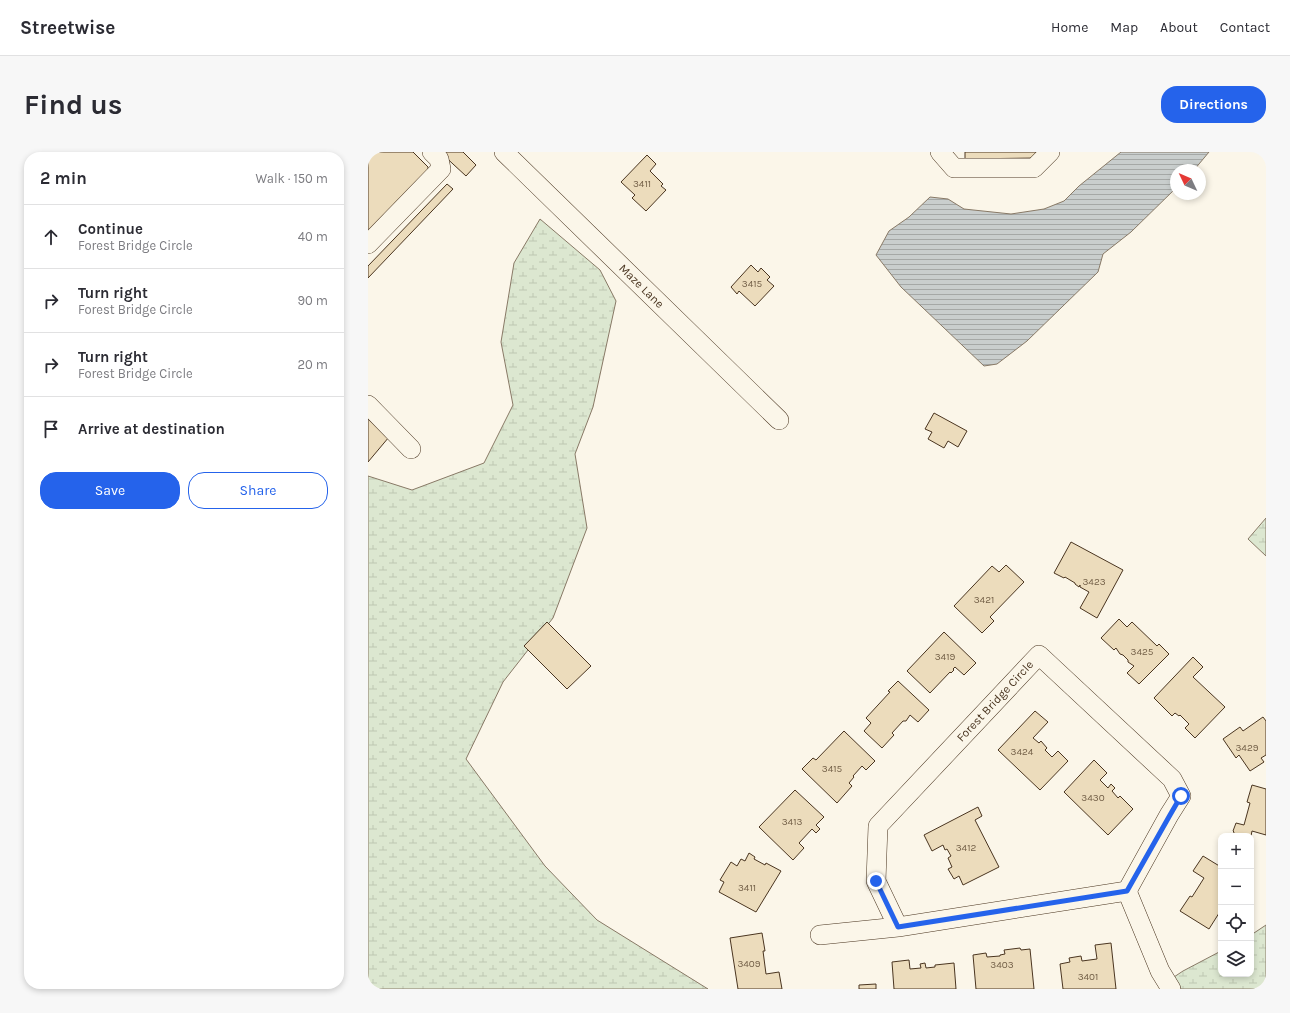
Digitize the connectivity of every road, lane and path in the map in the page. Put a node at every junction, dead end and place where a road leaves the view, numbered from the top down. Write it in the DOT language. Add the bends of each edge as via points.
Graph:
graph roads {
  1 [pos="432,152"];
  2 [pos="504,152"];
  3 [pos="940,152"];
  4 [pos="1050,152"];
  5 [pos="368,244"];
  6 [pos="368,405"];
  7 [pos="779,420"];
  8 [pos="411,449"];
  9 [pos="1127,891"];
  10 [pos="898,927"];
  11 [pos="820,935"];
  12 [pos="1171,989"];
  1 -- 5 [label="street" via="439,159 441,169"];
  2 -- 7 [label="street, Maze Lane"];
  3 -- 4 [label="street" via="954,168 1034,168"];
  6 -- 8 [label="street"];
  9 -- 10 [label="street"];
  9 -- 10 [label="street, Forest Bridge Circle" via="1181,796 1172,779 1038,655 878,826 876,881"];
  9 -- 12 [label="street" via="1160,971"];
  10 -- 11 [label="street"];
}
